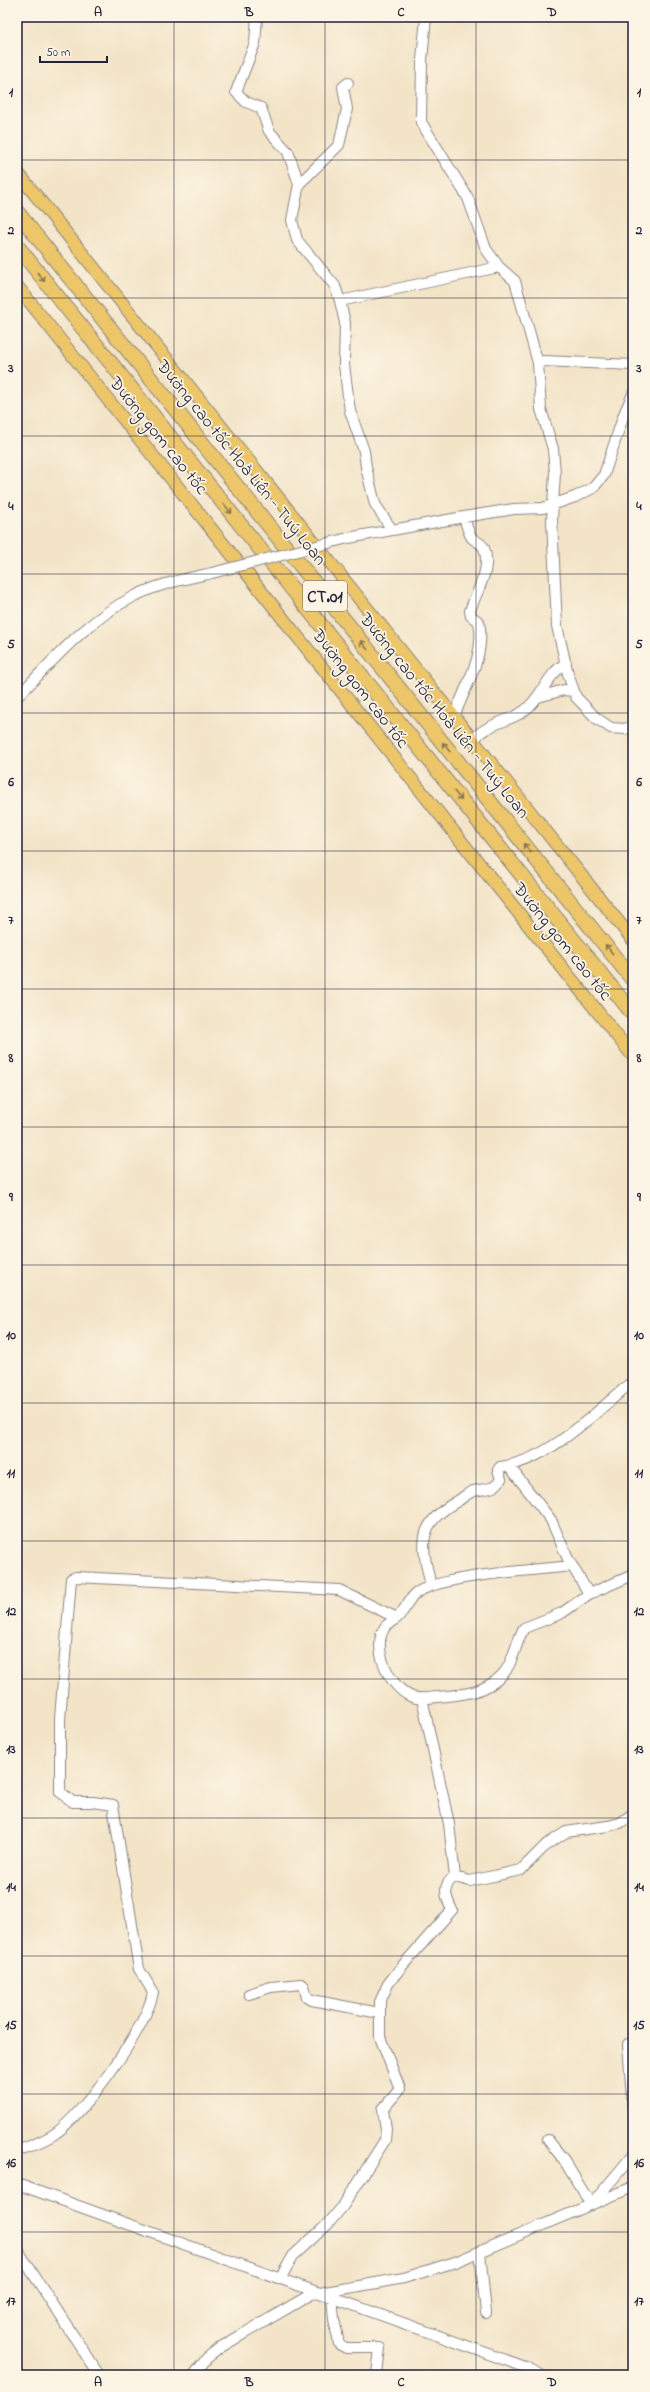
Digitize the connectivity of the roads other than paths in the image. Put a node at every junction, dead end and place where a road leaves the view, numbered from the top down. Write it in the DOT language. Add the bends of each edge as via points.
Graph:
graph roads {
  1 [pos="257,17"];
  2 [pos="426,17"];
  3 [pos="348,83"];
  4 [pos="17,172"];
  5 [pos="299,184"];
  6 [pos="17,212"];
  7 [pos="17,246"];
  8 [pos="499,268"];
  9 [pos="17,286"];
  10 [pos="340,301"];
  11 [pos="538,363"];
  12 [pos="633,365"];
  13 [pos="633,394"];
  14 [pos="553,505"];
  15 [pos="464,517"];
  16 [pos="392,530"];
  17 [pos="566,664"];
  18 [pos="573,691"];
  19 [pos="17,697"];
  20 [pos="538,697"];
  21 [pos="454,717"];
  22 [pos="633,726"];
  23 [pos="474,742"];
  24 [pos="633,940"];
  25 [pos="633,980"];
  26 [pos="633,1014"];
  27 [pos="633,1056"];
  28 [pos="633,1381"];
  29 [pos="508,1466"];
  30 [pos="572,1566"];
  31 [pos="633,1575"];
  32 [pos="431,1586"];
  33 [pos="589,1594"];
  34 [pos="397,1618"];
  35 [pos="422,1698"];
  36 [pos="633,1814"];
  37 [pos="455,1877"];
  38 [pos="249,1994"];
  39 [pos="380,2013"];
  40 [pos="628,2044"];
  41 [pos="633,2111"];
  42 [pos="548,2140"];
  43 [pos="17,2151"];
  44 [pos="633,2156"];
  45 [pos="17,2184"];
  46 [pos="633,2187"];
  47 [pos="591,2205"];
  48 [pos="17,2249"];
  49 [pos="480,2252"];
  50 [pos="280,2279"];
  51 [pos="316,2292"];
  52 [pos="332,2298"];
  53 [pos="486,2313"];
  54 [pos="99,2375"];
  55 [pos="194,2375"];
  56 [pos="377,2375"];
  57 [pos="541,2375"];
  1 -- 5 [label="street" via="255,43 236,92 246,102 261,108 269,131 288,152"];
  2 -- 8 [label="street" via="421,122 468,198 486,249"];
  3 -- 5 [label="street" via="343,88 347,109 340,145"];
  4 -- 21 [label="main road"];
  5 -- 10 [label="street" via="292,220 297,240 335,286"];
  25 -- 6 [label="highway, Đường cao tốc Hoà Liên - Tuý Loan / CT.01, one-way"];
  7 -- 26 [label="highway, CT.01, one-way"];
  8 -- 10 [label="street"];
  8 -- 11 [label="street" via="515,281"];
  9 -- 27 [label="main road, Đường gom cao tốc"];
  10 -- 16 [label="street" via="345,322 344,364 350,411 364,451 375,504"];
  11 -- 12 [label="street" via="544,361"];
  11 -- 14 [label="street" via="541,409 553,448 555,464"];
  13 -- 14 [label="street" via="624,414 611,459 602,477 592,488"];
  14 -- 15 [label="street"];
  14 -- 17 [label="street" via="557,626"];
  15 -- 16 [label="street"];
  15 -- 21 [label="street" via="472,538 480,542 484,548 486,558 484,577 470,610 471,616 479,622 481,632 478,659"];
  16 -- 19 [label="street, bridge" via="348,538 174,581 134,596 115,606 85,630"];
  17 -- 18 [label="street"];
  17 -- 20 [label="street" via="551,676"];
  18 -- 20 [label="street" via="564,690"];
  18 -- 22 [label="street" via="585,708 611,728 625,729"];
  20 -- 23 [label="street" via="523,712 481,731"];
  21 -- 23 [label="main road"];
  23 -- 24 [label="main road"];
  28 -- 29 [label="street" via="562,1442"];
  29 -- 30 [label="street" via="551,1520"];
  29 -- 32 [label="street" via="498,1468 501,1479 496,1486 474,1491 448,1506 430,1523 423,1545"];
  30 -- 32 [label="street" via="466,1578"];
  30 -- 33 [label="street"];
  31 -- 33 [label="street"];
  32 -- 34 [label="street" via="417,1592"];
  33 -- 35 [label="street" via="562,1613 524,1628 505,1672 486,1688 466,1695"];
  34 -- 35 [label="street" via="385,1627 381,1636 384,1662 399,1688 410,1696"];
  34 -- 43 [label="street" via="339,1590 76,1577 71,1579 60,1719 60,1792 73,1802 113,1805 139,1969 153,1992 151,2003 137,2031 80,2111 54,2134"];
  35 -- 37 [label="street" via="449,1824"];
  36 -- 37 [label="street" via="620,1823 566,1832 546,1845 521,1870 470,1881"];
  37 -- 39 [label="street" via="446,1885 446,1894 452,1910 430,1932 388,1984 380,2002"];
  38 -- 39 [label="street" via="270,1987 301,1984 307,1997 312,2000"];
  39 -- 50 [label="street" via="380,2037 400,2089 383,2109 385,2140 343,2206 294,2256"];
  40 -- 41 [label="street"];
  42 -- 47 [label="street" via="564,2160"];
  44 -- 47 [label="street"];
  45 -- 50 [label="street"];
  46 -- 47 [label="street"];
  47 -- 49 [label="street"];
  48 -- 54 [label="street"];
  49 -- 51 [label="street" via="404,2278"];
  49 -- 53 [label="street"];
  50 -- 51 [label="street"];
  51 -- 52 [label="street"];
  51 -- 55 [label="street" via="221,2346 207,2358"];
  52 -- 56 [label="street" via="334,2325 339,2344 346,2348 380,2348"];
  52 -- 57 [label="street" via="528,2368"];
}
